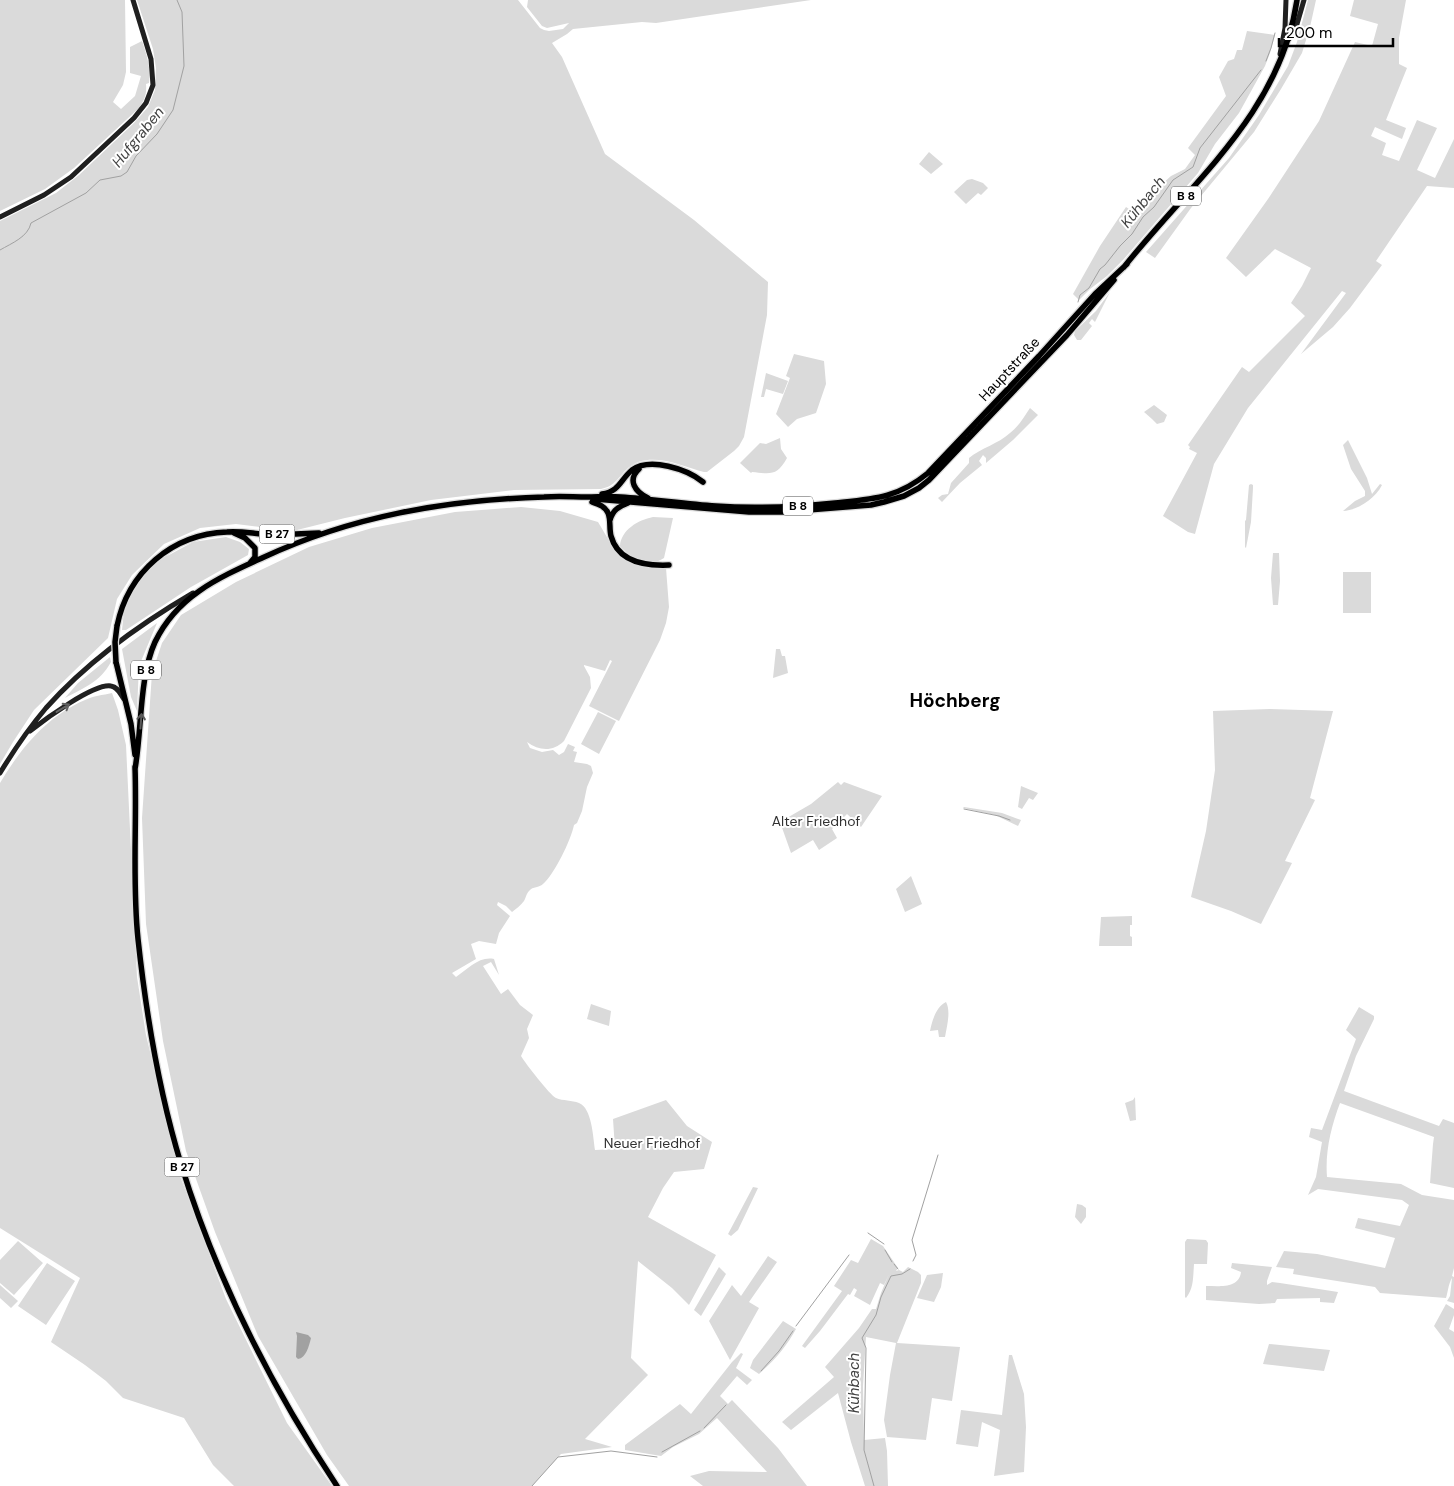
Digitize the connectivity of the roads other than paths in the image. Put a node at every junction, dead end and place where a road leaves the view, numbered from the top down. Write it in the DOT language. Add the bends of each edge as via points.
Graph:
graph roads {
  1 [pos="133,0"];
  2 [pos="1286,0"];
  3 [pos="1297,0"];
  4 [pos="1304,0"];
  5 [pos="1288,41"];
  6 [pos="1277,69"];
  7 [pos="0,217"];
  8 [pos="1127,264"];
  9 [pos="643,466"];
  10 [pos="703,482"];
  11 [pos="578,497"];
  12 [pos="588,497"];
  13 [pos="654,500"];
  14 [pos="630,502"];
  15 [pos="610,522"];
  16 [pos="227,532"];
  17 [pos="327,532"];
  18 [pos="248,564"];
  19 [pos="669,565"];
  20 [pos="200,590"];
  21 [pos="126,703"];
  22 [pos="24,736"];
  23 [pos="136,769"];
  24 [pos="0,773"];
  25 [pos="337,1486"];
  1 -- 7 [label="main road" via="152,59 153,84 146,103 71,176 44,195"];
  2 -- 6 [label="main road" via="1285,28"];
  3 -- 5 [label="main road, B 8"];
  4 -- 5 [label="main road"];
  5 -- 6 [label="main road, B 8"];
  6 -- 8 [label="main road, Hauptstraße / B 8" via="1264,96 1235,138"];
  8 -- 13 [label="main road, Hauptstraße / B 8" via="928,473 907,488 867,500 783,507 714,506"];
  8 -- 14 [label="main road, Hauptstraße / B 8" via="1046,357 942,467 914,491 895,500 871,505 783,512"];
  9 -- 10 [label="main road" via="678,469"];
  9 -- 12 [label="main road" via="628,474 614,491"];
  9 -- 13 [label="main road" via="634,477 634,487"];
  11 -- 12 [label="main road, B 8"];
  11 -- 15 [label="main road" via="604,507"];
  11 -- 17 [label="main road, B 8" via="443,504"];
  12 -- 13 [label="main road, B 8"];
  12 -- 14 [label="main road, B 8"];
  14 -- 15 [label="main road" via="614,511"];
  15 -- 19 [label="main road" via="614,543 626,556 644,564"];
  16 -- 17 [label="main road, B 27" via="292,535"];
  16 -- 18 [label="main road" via="241,536 253,545 256,553"];
  16 -- 21 [label="main road, B 27, bridge" via="206,534 169,549 153,561 131,588 121,611 116,642 116,662"];
  17 -- 18 [label="main road, B 8"];
  18 -- 20 [label="main road, B 8"];
  20 -- 22 [label="main road" via="154,617 93,663 46,708"];
  23 -- 20 [label="main road, B 8, one-way" via="150,654 170,619"];
  22 -- 21 [label="main road, one-way" via="55,713 106,686 117,688"];
  21 -- 23 [label="main road, B 27"];
  22 -- 24 [label="main road"];
  23 -- 25 [label="main road, B 27" via="138,938 162,1088 180,1162 220,1272 246,1328 280,1394"];
}
